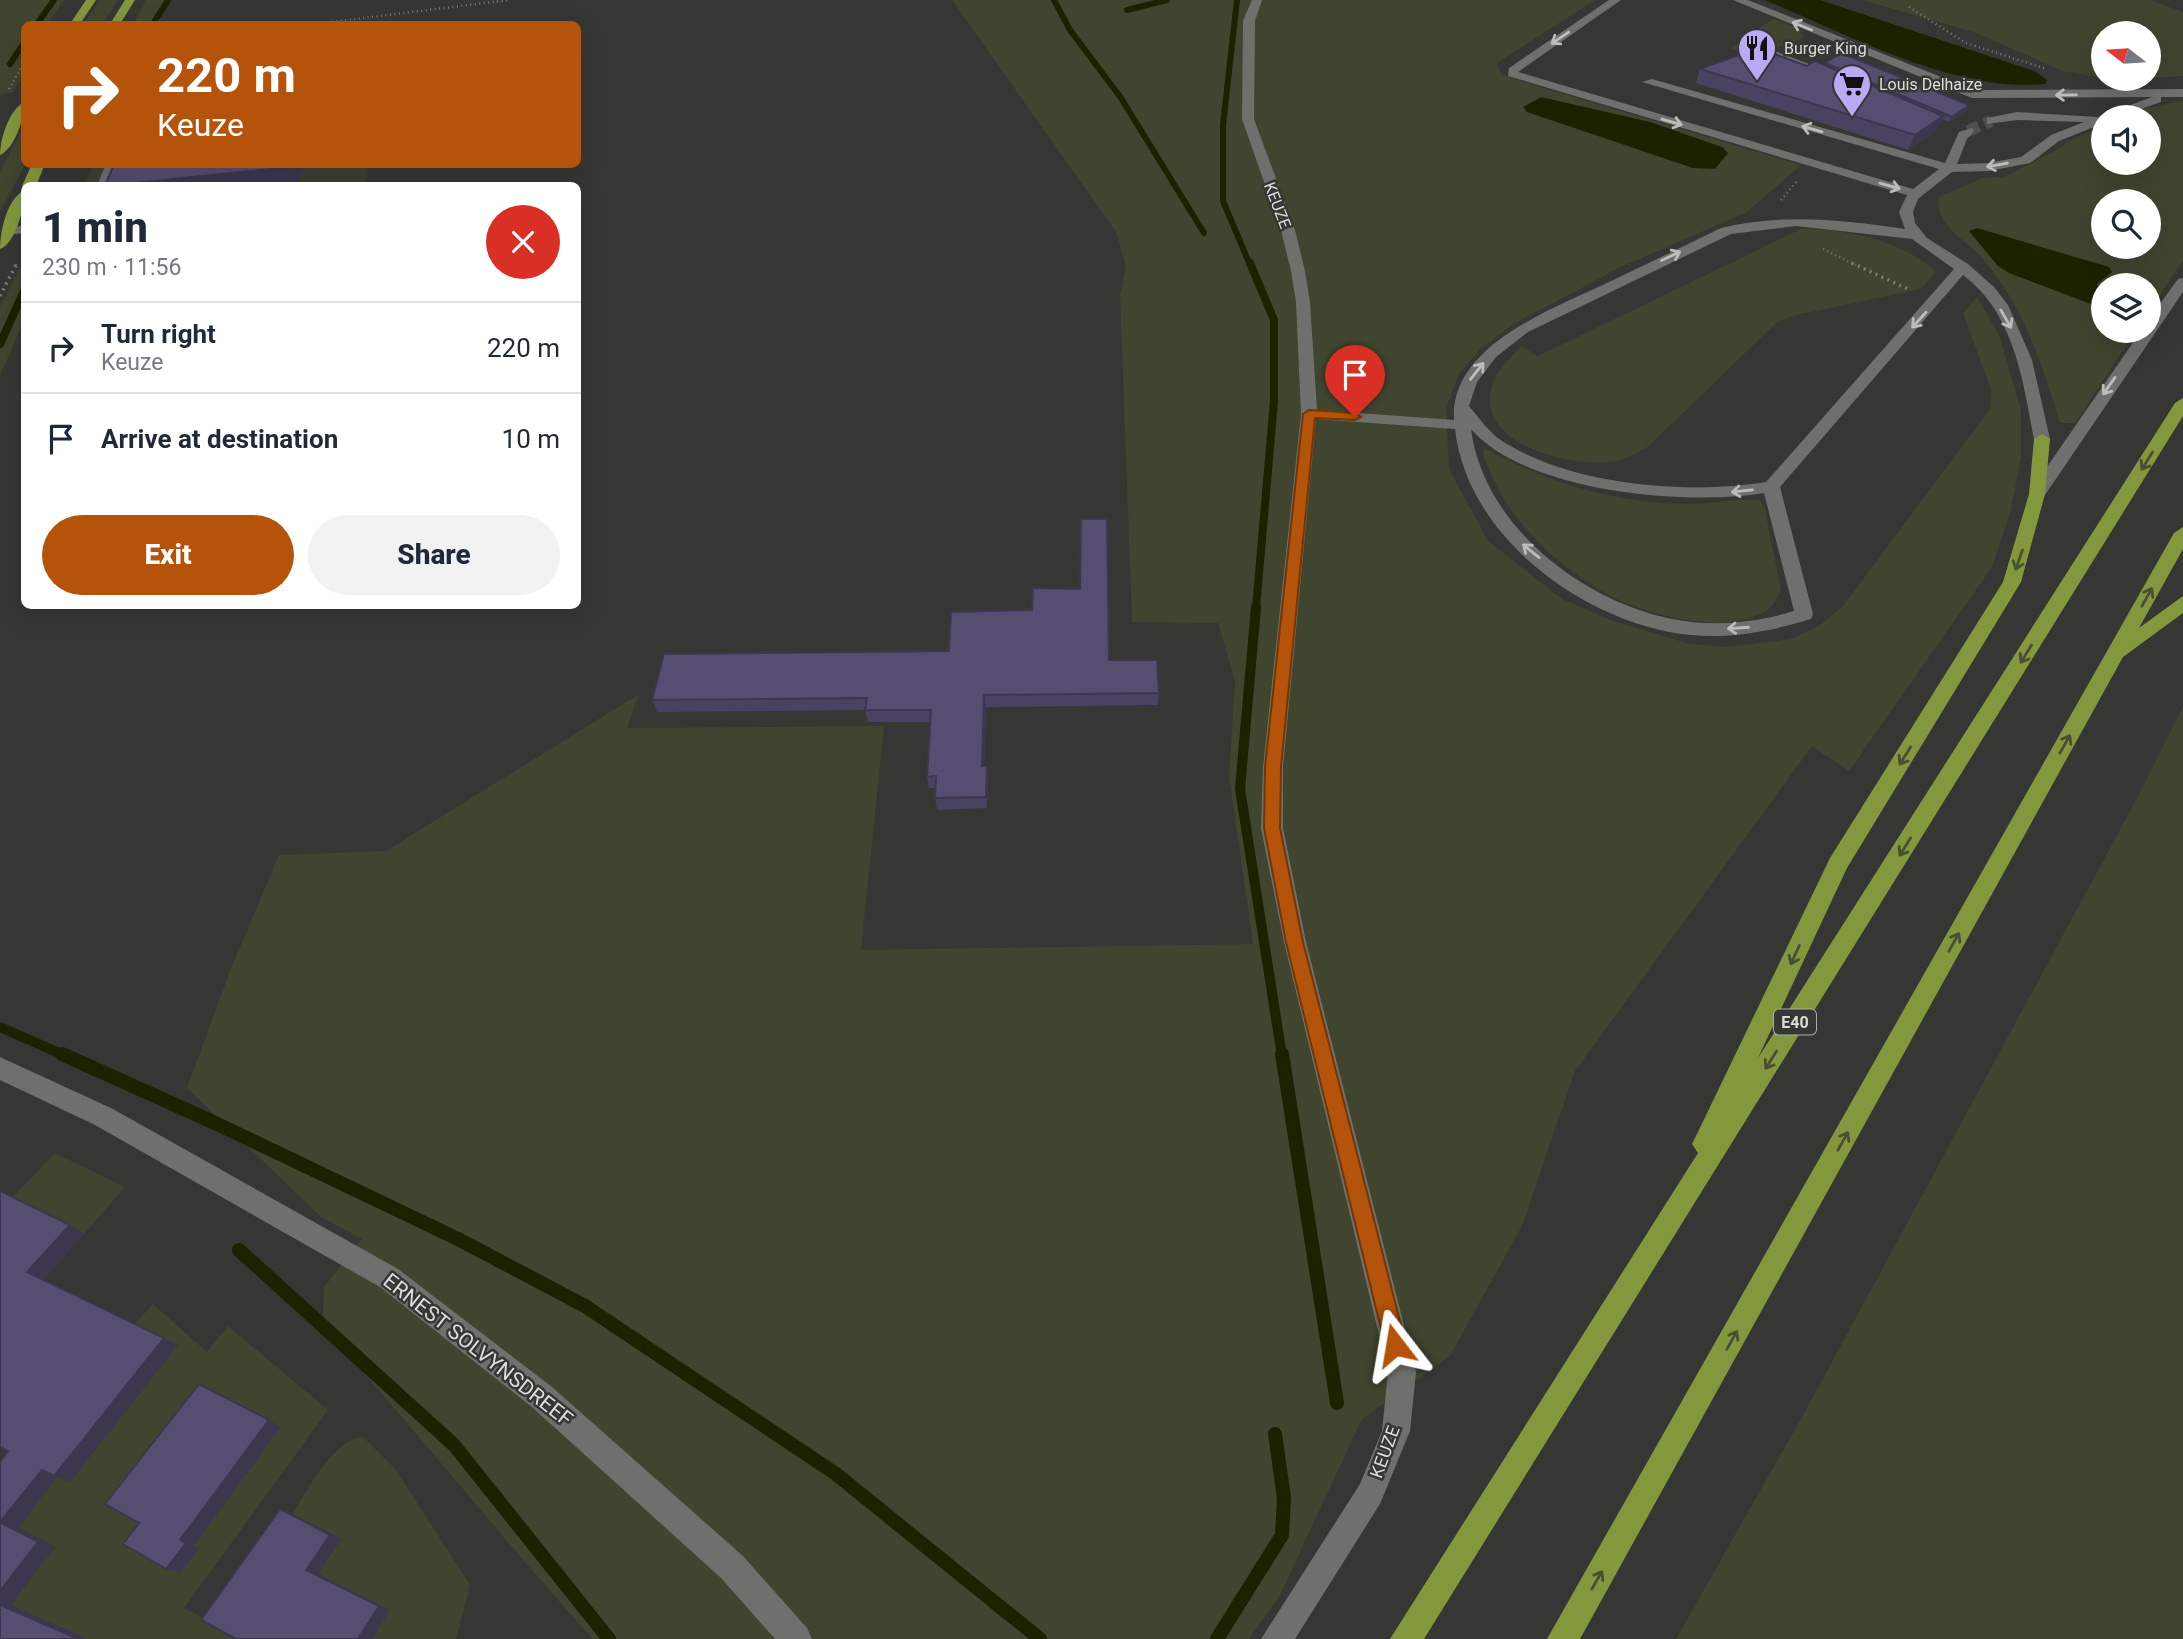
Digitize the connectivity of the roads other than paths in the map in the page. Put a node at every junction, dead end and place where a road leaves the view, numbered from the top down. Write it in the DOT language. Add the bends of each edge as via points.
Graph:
graph roads {
  1 [pos="91,0"];
  2 [pos="130,0"];
  3 [pos="1257,0"];
  4 [pos="1616,0"];
  5 [pos="1738,0"];
  6 [pos="77,21"];
  7 [pos="117,21"];
  8 [pos="1775,54"];
  9 [pos="1824,74"];
  10 [pos="1648,82"];
  11 [pos="2179,93"];
  12 [pos="1991,95"];
  13 [pos="2143,105"];
  14 [pos="1961,108"];
  15 [pos="21,112"];
  16 [pos="2091,118"];
  17 [pos="1991,121"];
  18 [pos="2091,123"];
  19 [pos="1960,132"];
  20 [pos="0,150"];
  21 [pos="1949,168"];
  22 [pos="1914,193"];
  23 [pos="21,202"];
  24 [pos="21,229"];
  25 [pos="8,231"];
  26 [pos="1915,235"];
  27 [pos="0,245"];
  28 [pos="1963,267"];
  29 [pos="2183,282"];
  30 [pos="2161,313"];
  31 [pos="2140,343"];
  32 [pos="2183,403"];
  33 [pos="1461,406"];
  34 [pos="1309,414"];
  35 [pos="1462,425"];
  36 [pos="2042,439"];
  37 [pos="1771,486"];
  38 [pos="2037,494"];
  39 [pos="2183,533"];
  40 [pos="2183,602"];
  41 [pos="2114,656"];
  42 [pos="0,1068"];
  43 [pos="1661,1235"];
  44 [pos="796,1639"];
  45 [pos="1277,1639"];
  46 [pos="1406,1639"];
  47 [pos="1563,1639"];
  1 -- 6 [label="highway"];
  2 -- 7 [label="highway"];
  3 -- 34 [label="street, KEUZE" via="1249,21 1248,119 1298,271"];
  4 -- 22 [label="street, one-way" via="1513,74"];
  12 -- 5 [label="street, one-way" via="1953,88"];
  8 -- 9 [label="street"];
  21 -- 10 [label="street, one-way"];
  11 -- 12 [label="street, one-way"];
  11 -- 13 [label="street"];
  12 -- 14 [label="street"];
  15 -- 20 [label="highway"];
  16 -- 17 [label="street" via="2017,116"];
  18 -- 21 [label="street, one-way" via="2055,138 2025,160"];
  19 -- 21 [label="street"];
  21 -- 22 [label="street"];
  22 -- 26 [label="street" via="1907,206 1907,220"];
  23 -- 25 [label="highway"];
  24 -- 25 [label="street"];
  25 -- 27 [label="highway"];
  26 -- 28 [label="street"];
  33 -- 26 [label="street, one-way" via="1469,381 1491,354 1523,329 1726,231 1781,221"];
  28 -- 36 [label="street, one-way" via="1990,291 2015,335 2032,385"];
  28 -- 37 [label="street, one-way"];
  29 -- 30 [label="street"];
  31 -- 38 [label="street, one-way"];
  32 -- 43 [label="highway, E40, one-way"];
  33 -- 35 [label="street"];
  37 -- 33 [label="street, one-way" via="1668,493 1567,473 1497,446"];
  34 -- 35 [label="street"];
  34 -- 45 [label="street, KEUZE" via="1273,767 1272,828 1294,942 1402,1372 1396,1431 1370,1494"];
  37 -- 35 [label="street, one-way" via="1804,614 1741,629 1671,626 1604,601 1520,542 1470,467"];
  36 -- 38 [label="highway"];
  38 -- 43 [label="highway, one-way" via="2012,582 1838,864"];
  41 -- 39 [label="highway, one-way"];
  40 -- 41 [label="highway"];
  47 -- 41 [label="highway, one-way"];
  42 -- 44 [label="street, ERNEST SOLVYNSDREEF" via="104,1117 389,1278 542,1397 732,1567"];
  43 -- 46 [label="highway, E40"];
}
